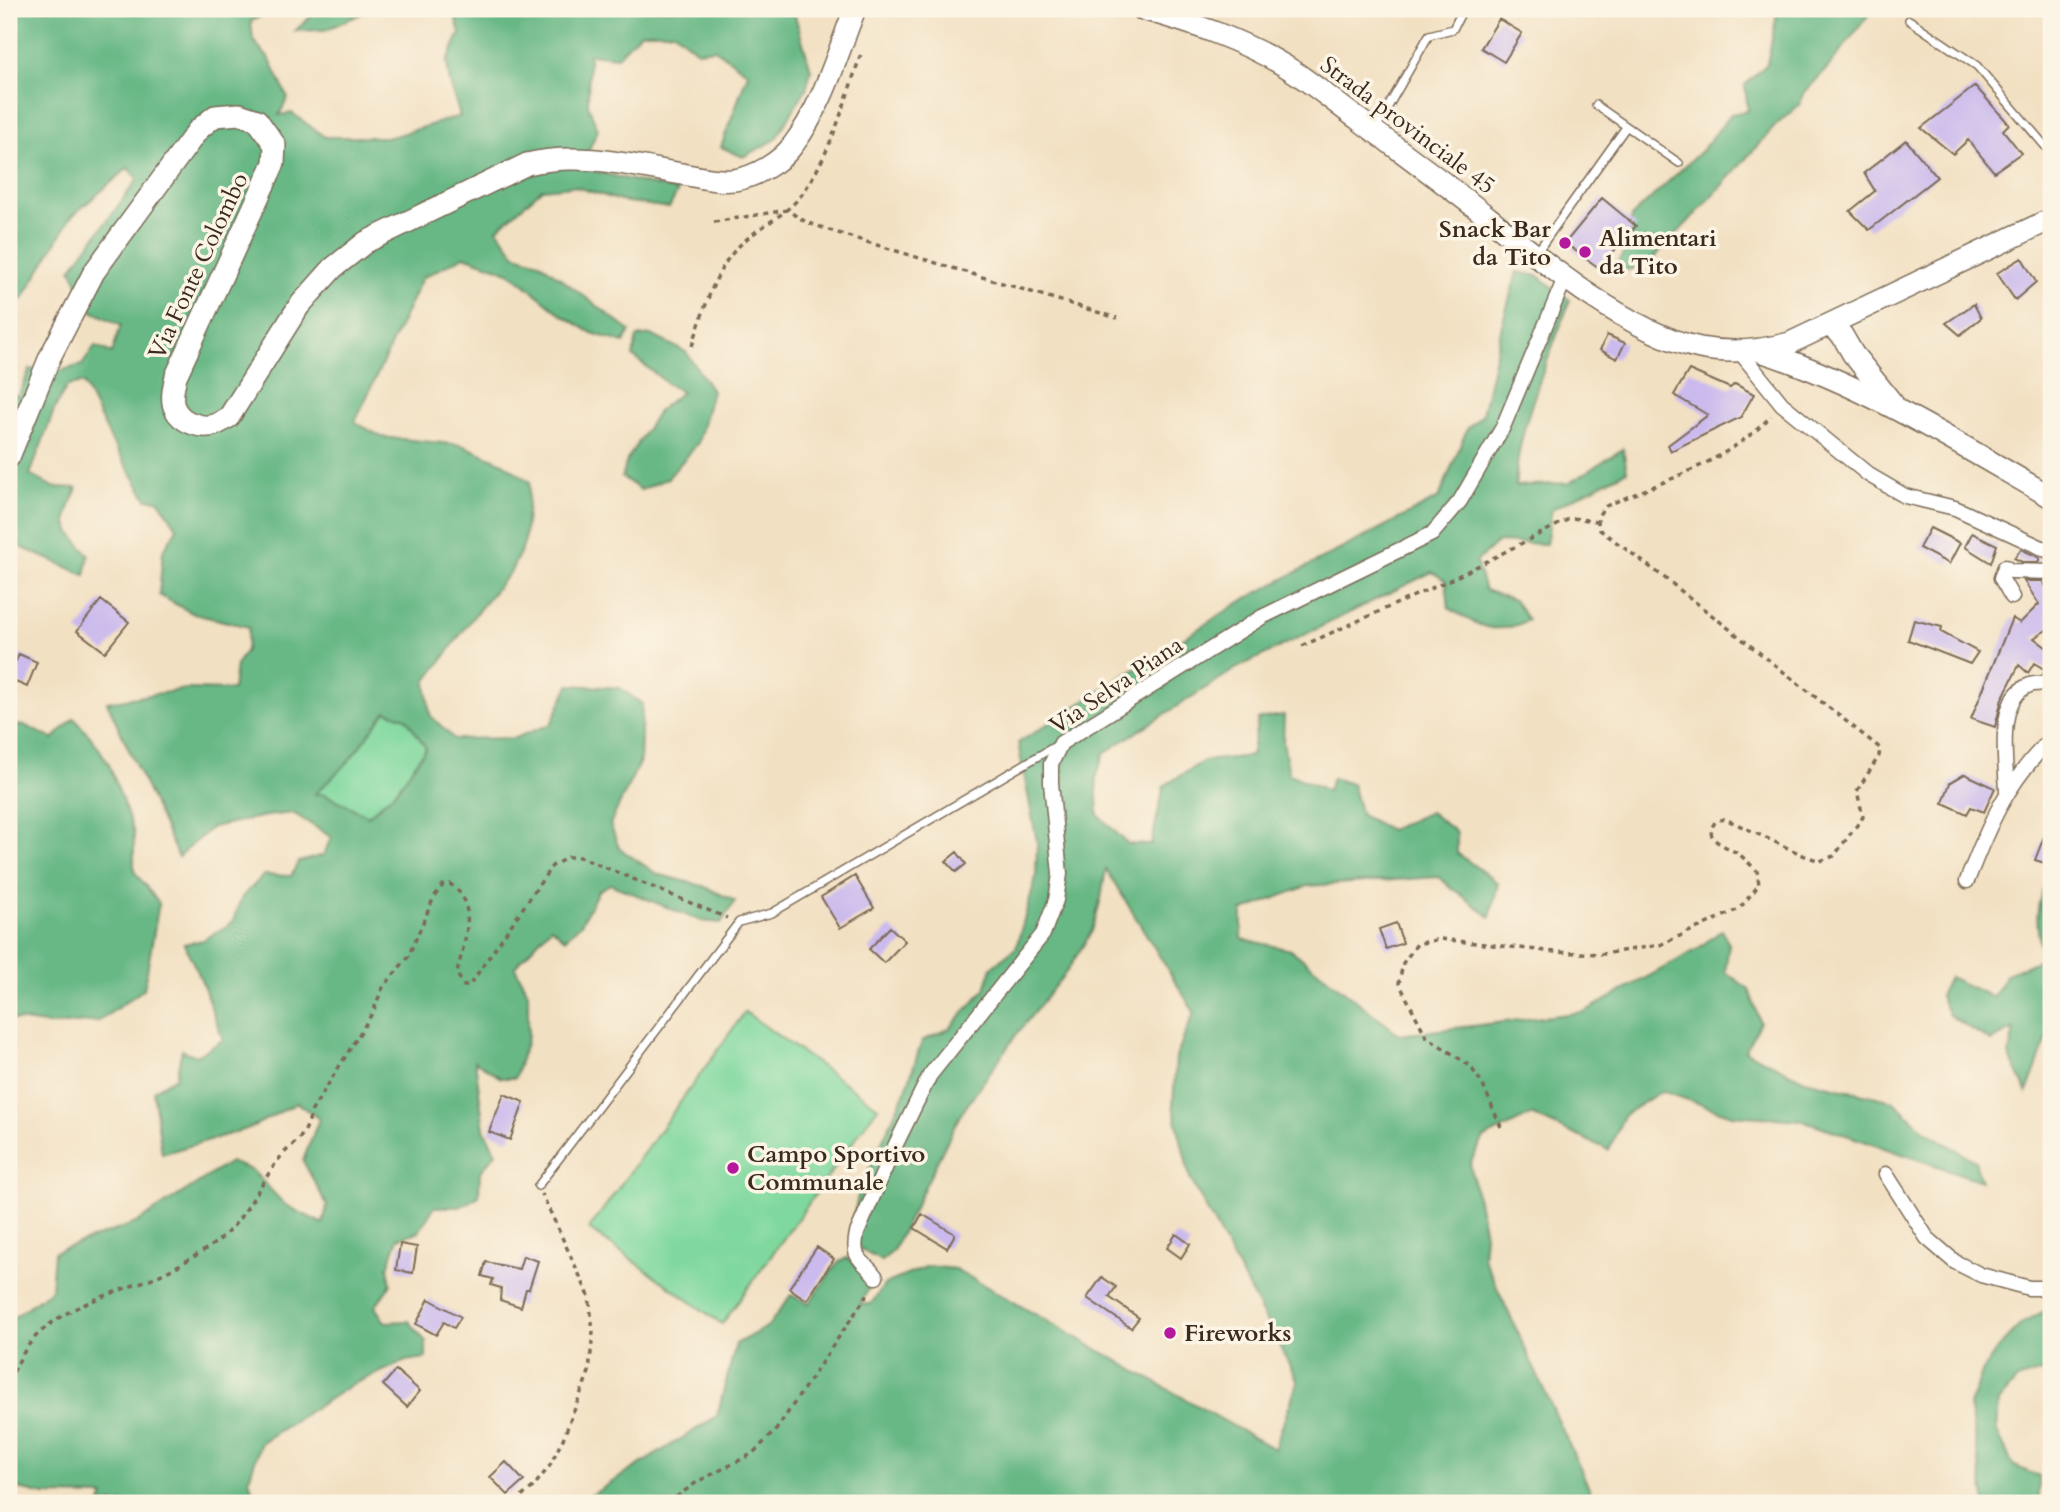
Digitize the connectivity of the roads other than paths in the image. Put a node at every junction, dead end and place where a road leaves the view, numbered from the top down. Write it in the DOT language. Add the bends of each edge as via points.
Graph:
graph roads {
  1 [pos="855,9"];
  2 [pos="1142,9"];
  3 [pos="1463,9"];
  4 [pos="1909,20"];
  5 [pos="1596,105"];
  6 [pos="1626,127"];
  7 [pos="1374,131"];
  8 [pos="2050,147"];
  9 [pos="1679,163"];
  10 [pos="2051,219"];
  11 [pos="1535,255"];
  12 [pos="1564,278"];
  13 [pos="1868,307"];
  14 [pos="1823,328"];
  15 [pos="1750,351"];
  16 [pos="1853,354"];
  17 [pos="1832,377"];
  18 [pos="1897,409"];
  19 [pos="9,457"];
  20 [pos="2051,497"];
  21 [pos="2051,552"];
  22 [pos="2051,572"];
  23 [pos="2012,597"];
  24 [pos="2051,675"];
  25 [pos="2051,739"];
  26 [pos="1061,743"];
  27 [pos="2007,791"];
  28 [pos="1967,881"];
  29 [pos="1886,1174"];
  30 [pos="538,1186"];
  31 [pos="875,1275"];
  32 [pos="2051,1288"];
  1 -- 19 [label="street, Via Fonte Colombo" via="807,125 792,148 774,163 738,180 719,181 583,159 527,164 366,242 333,268 299,306 229,417 214,425 198,426 174,408 176,376 274,163 275,145 257,120 239,114 215,116 198,130 94,272 50,357"];
  2 -- 7 [label="street, Strada provinciale 45" via="1238,41 1286,66"];
  3 -- 7 [label="lane" via="1453,29 1429,35"];
  4 -- 8 [label="lane" via="1977,66"];
  5 -- 6 [label="lane"];
  6 -- 9 [label="lane"];
  6 -- 11 [label="lane"];
  7 -- 11 [label="street, Strada provinciale 45"];
  10 -- 13 [label="street, Strada provinciale 45"];
  11 -- 12 [label="street, Strada provinciale 45"];
  12 -- 15 [label="street, Strada provinciale 45" via="1677,342"];
  12 -- 26 [label="street, Via Selva Piana" via="1503,427 1460,501 1432,534 1262,617"];
  13 -- 14 [label="street, Strada provinciale 45"];
  13 -- 16 [label="street" via="1857,326"];
  14 -- 15 [label="street, Strada provinciale 45" via="1790,343"];
  14 -- 16 [label="street" via="1842,335"];
  14 -- 17 [label="street" via="1818,350"];
  15 -- 17 [label="street"];
  15 -- 21 [label="street" via="1782,404 1869,475 1905,496 1955,508"];
  16 -- 18 [label="street"];
  17 -- 18 [label="street"];
  18 -- 20 [label="street"];
  22 -- 23 [label="street" via="2005,567 2001,578"];
  24 -- 27 [label="street" via="2047,683 2029,685 2012,700 2004,726"];
  25 -- 27 [label="street"];
  26 -- 30 [label="lane" via="772,913 739,922"];
  26 -- 31 [label="street, Via Selva Piana" via="1051,764 1060,874 1056,900 1043,934 930,1075 857,1233 854,1246 859,1260"];
  27 -- 28 [label="street"];
  29 -- 32 [label="street" via="1927,1238 1955,1262 1981,1275 2028,1288"];
}
